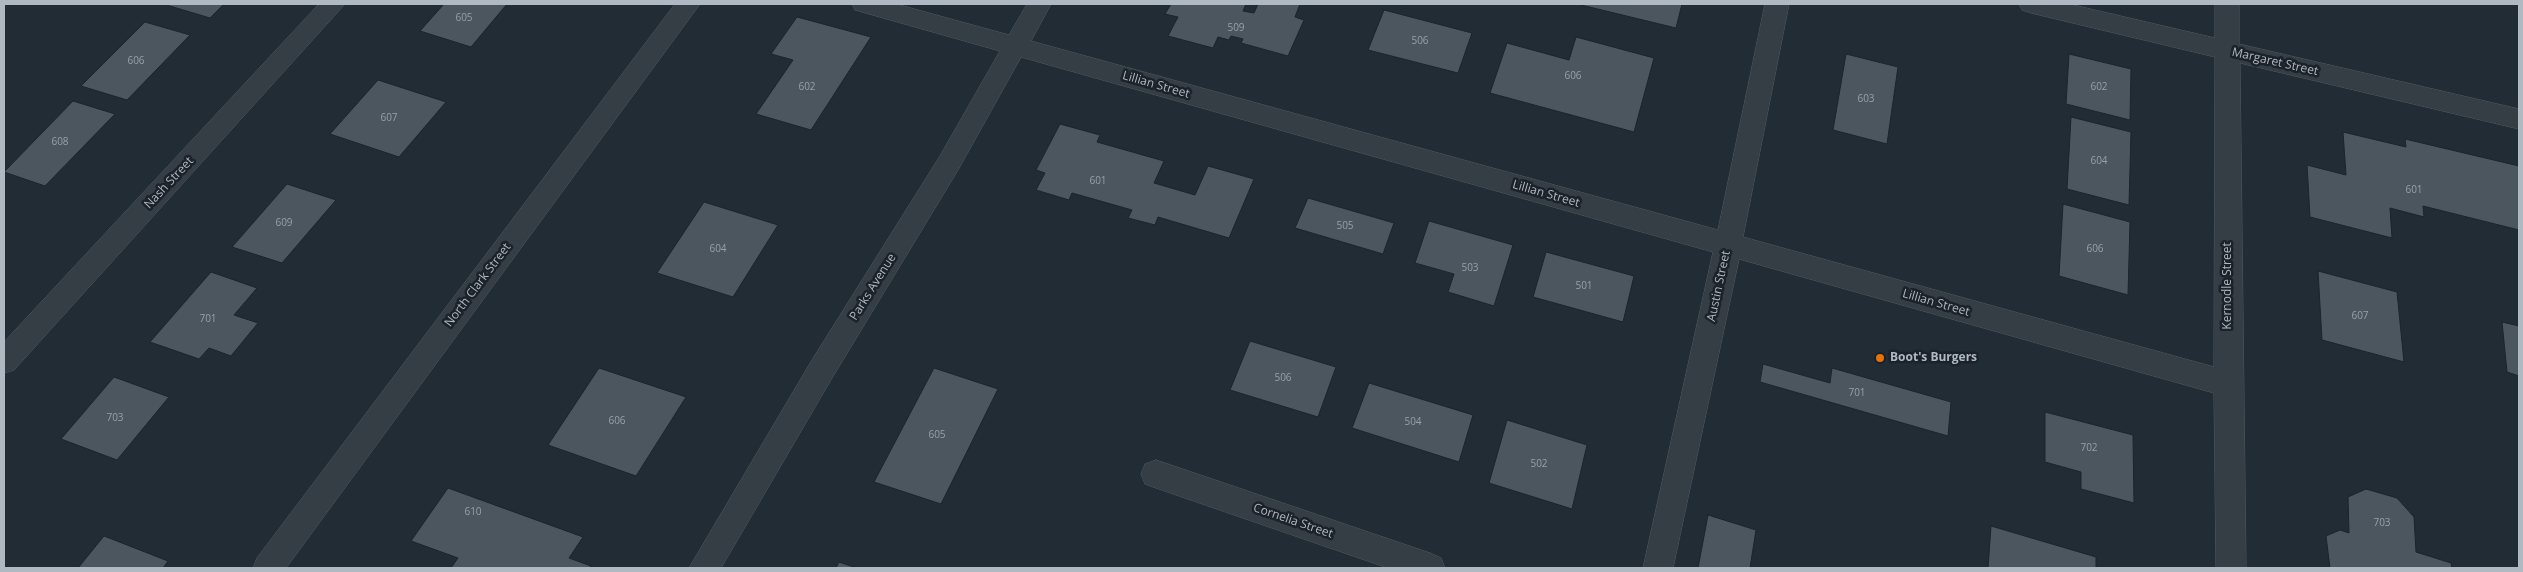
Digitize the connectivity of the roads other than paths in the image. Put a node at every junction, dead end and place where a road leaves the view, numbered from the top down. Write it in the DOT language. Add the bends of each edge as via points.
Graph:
graph roads {
  1 [pos="333,4"];
  2 [pos="688,4"];
  3 [pos="864,4"];
  4 [pos="1038,4"];
  5 [pos="1777,4"];
  6 [pos="2031,4"];
  7 [pos="2227,4"];
  8 [pos="1014,46"];
  9 [pos="2228,51"];
  10 [pos="2519,119"];
  11 [pos="1728,245"];
  12 [pos="4,361"];
  13 [pos="2228,384"];
  14 [pos="1156,474"];
  15 [pos="268,568"];
  16 [pos="704,568"];
  17 [pos="1430,568"];
  18 [pos="1658,568"];
  19 [pos="2231,568"];
  1 -- 12 [label="street, Nash Street"];
  2 -- 15 [label="street, North Clark Street"];
  3 -- 8 [label="street, Lillian Street"];
  4 -- 8 [label="street, Parks Avenue"];
  5 -- 11 [label="street, Austin Street"];
  6 -- 9 [label="street, Margaret Street"];
  7 -- 9 [label="street, Kernodle Street"];
  8 -- 11 [label="street, Lillian Street"];
  8 -- 16 [label="street, Parks Avenue" via="949,163"];
  9 -- 10 [label="street, Margaret Street"];
  9 -- 13 [label="street, Kernodle Street"];
  11 -- 13 [label="street, Lillian Street"];
  11 -- 18 [label="street, Austin Street"];
  13 -- 19 [label="street, Kernodle Street"];
  14 -- 17 [label="street, Cornelia Street"];
}
